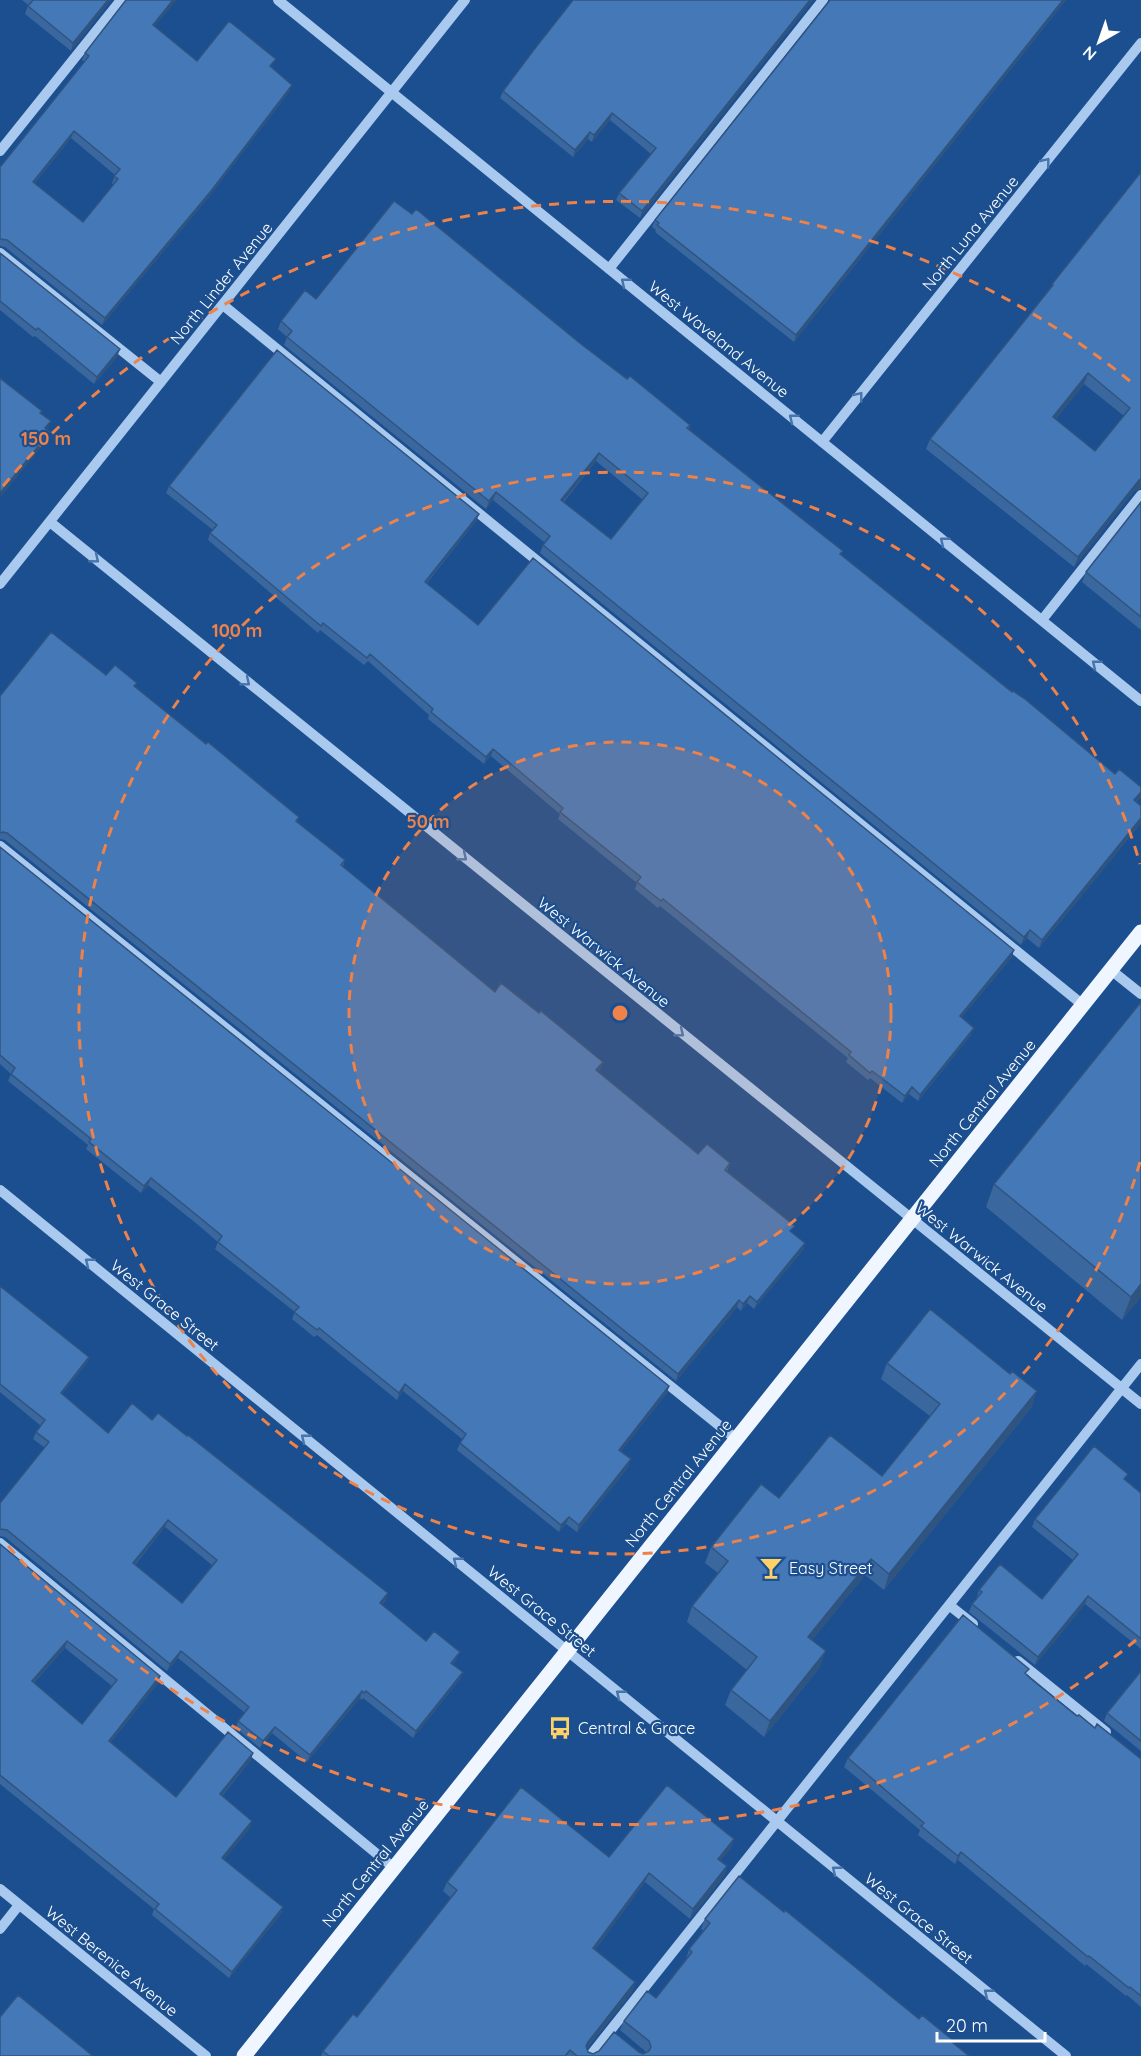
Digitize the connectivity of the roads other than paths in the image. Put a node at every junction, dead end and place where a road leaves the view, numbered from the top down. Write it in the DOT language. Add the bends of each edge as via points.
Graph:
graph roads {
  1 [pos="121,0"];
  2 [pos="278,0"];
  3 [pos="465,0"];
  4 [pos="823,0"];
  5 [pos="1141,43"];
  6 [pos="392,92"];
  7 [pos="0,151"];
  8 [pos="0,253"];
  9 [pos="609,269"];
  10 [pos="223,305"];
  11 [pos="161,382"];
  12 [pos="822,442"];
  13 [pos="1141,495"];
  14 [pos="50,522"];
  15 [pos="0,584"];
  16 [pos="1042,620"];
  17 [pos="1141,701"];
  18 [pos="0,846"];
  19 [pos="1141,932"];
  20 [pos="1111,970"];
  21 [pos="1141,994"];
  22 [pos="1083,1005"];
  23 [pos="0,1190"];
  24 [pos="912,1220"];
  25 [pos="1141,1364"];
  26 [pos="1121,1389"];
  27 [pos="1141,1404"];
  28 [pos="736,1439"];
  29 [pos="0,1543"];
  30 [pos="949,1605"];
  31 [pos="986,1635"];
  32 [pos="567,1651"];
  33 [pos="1013,1657"];
  34 [pos="1114,1739"];
  35 [pos="777,1822"];
  36 [pos="394,1868"];
  37 [pos="0,1889"];
  38 [pos="20,1905"];
  39 [pos="0,1929"];
  40 [pos="206,2056"];
  41 [pos="244,2056"];
  42 [pos="590,2056"];
  43 [pos="1065,2056"];
  1 -- 7 [label="street"];
  2 -- 6 [label="street, West Waveland Avenue"];
  3 -- 6 [label="street, North Linder Avenue"];
  4 -- 9 [label="street"];
  12 -- 5 [label="street, North Luna Avenue, one-way"];
  6 -- 9 [label="street, West Waveland Avenue"];
  6 -- 10 [label="street, North Linder Avenue"];
  8 -- 11 [label="street"];
  12 -- 9 [label="street, West Waveland Avenue, one-way"];
  10 -- 11 [label="street, North Linder Avenue"];
  10 -- 22 [label="street"];
  11 -- 14 [label="street, North Linder Avenue"];
  16 -- 12 [label="street, West Waveland Avenue, one-way"];
  13 -- 16 [label="street"];
  14 -- 15 [label="street, North Linder Avenue"];
  14 -- 24 [label="street, West Warwick Avenue, one-way"];
  17 -- 16 [label="street, West Waveland Avenue, one-way"];
  18 -- 28 [label="street"];
  19 -- 20 [label="main road, North Central Avenue"];
  20 -- 21 [label="street"];
  20 -- 22 [label="main road, North Central Avenue"];
  22 -- 24 [label="main road, North Central Avenue"];
  32 -- 23 [label="street, West Grace Street, one-way"];
  24 -- 26 [label="street, West Warwick Avenue"];
  24 -- 28 [label="main road, North Central Avenue"];
  25 -- 26 [label="street"];
  26 -- 27 [label="street, West Warwick Avenue"];
  26 -- 30 [label="street"];
  28 -- 32 [label="main road, North Central Avenue"];
  29 -- 36 [label="street"];
  30 -- 31 [label="street"];
  30 -- 35 [label="street"];
  35 -- 32 [label="street, West Grace Street, one-way"];
  32 -- 36 [label="main road, North Central Avenue"];
  33 -- 34 [label="street"];
  35 -- 42 [label="street" via="613,2035"];
  43 -- 35 [label="street, West Grace Street, one-way"];
  36 -- 41 [label="main road, North Central Avenue"];
  37 -- 38 [label="street, West Berenice Avenue"];
  38 -- 39 [label="street"];
  38 -- 40 [label="street, West Berenice Avenue"];
}
